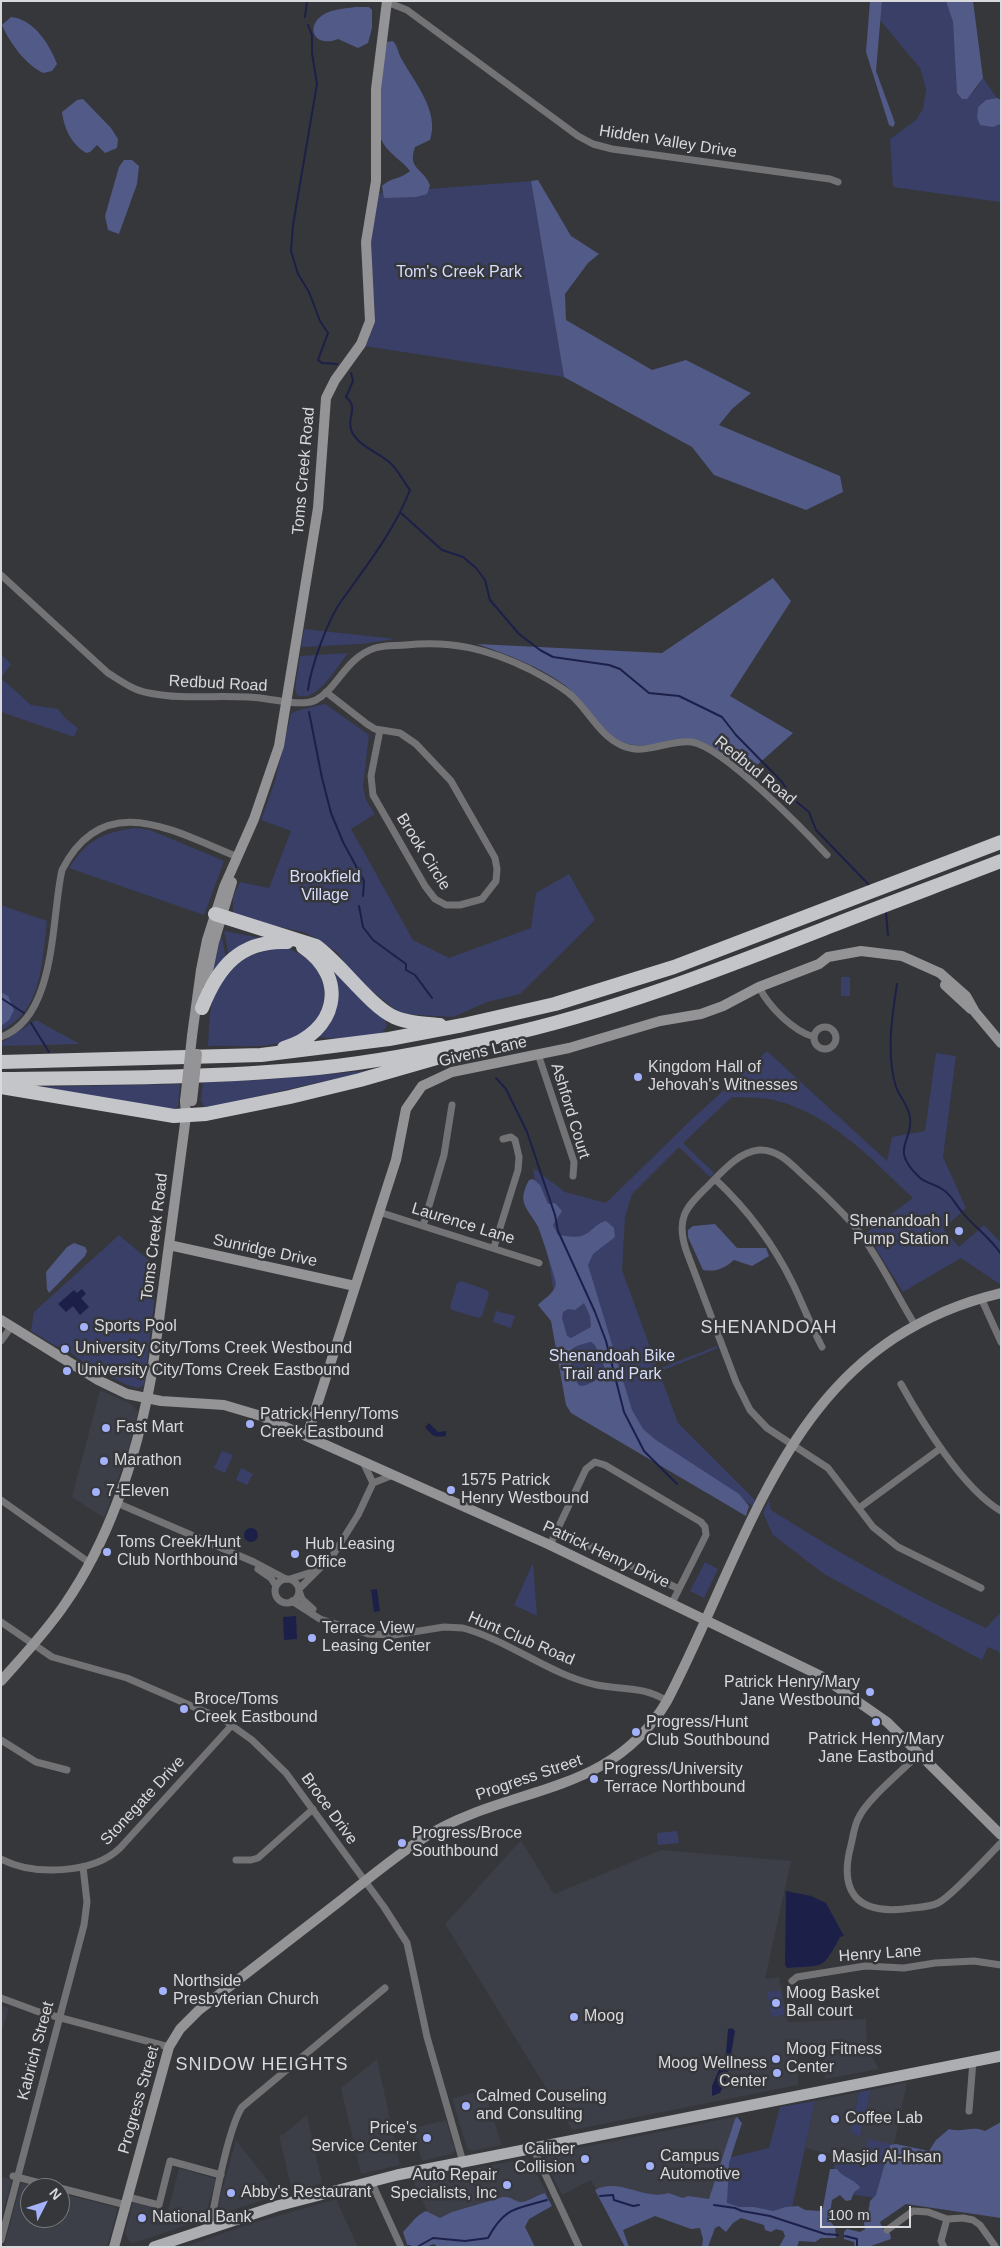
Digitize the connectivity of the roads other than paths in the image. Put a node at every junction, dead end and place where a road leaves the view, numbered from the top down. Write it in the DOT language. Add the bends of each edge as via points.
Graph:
graph roads {
  1 [pos="387,2"];
  2 [pos="838,182"];
  3 [pos="1,575"];
  4 [pos="326,692"];
  5 [pos="287,700"];
  6 [pos="380,730"];
  7 [pos="1001,842"];
  8 [pos="827,856"];
  9 [pos="238,857"];
  10 [pos="1001,861"];
  11 [pos="217,919"];
  12 [pos="287,942"];
  13 [pos="759,988"];
  14 [pos="202,1008"];
  15 [pos="463,1026"];
  16 [pos="1,1037"];
  17 [pos="196,1037"];
  18 [pos="497,1037"];
  19 [pos="814,1038"];
  20 [pos="1001,1043"];
  21 [pos="538,1054"];
  22 [pos="261,1055"];
  23 [pos="1,1062"];
  24 [pos="1,1080"];
  25 [pos="1,1087"];
  26 [pos="452,1105"];
  27 [pos="186,1116"];
  28 [pos="503,1139"];
  29 [pos="573,1176"];
  30 [pos="715,1179"];
  31 [pos="379,1212"];
  32 [pos="423,1226"];
  33 [pos="169,1245"];
  34 [pos="494,1247"];
  35 [pos="539,1263"];
  36 [pos="355,1286"];
  37 [pos="1001,1293"];
  38 [pos="981,1298"];
  39 [pos="1,1320"];
  40 [pos="915,1325"];
  41 [pos="11,1327"];
  42 [pos="1,1341"];
  43 [pos="1001,1342"];
  44 [pos="822,1347"];
  45 [pos="900,1384"];
  46 [pos="148,1399"];
  47 [pos="307,1436"];
  48 [pos="792,1445"];
  49 [pos="941,1448"];
  50 [pos="363,1461"];
  51 [pos="393,1474"];
  52 [pos="373,1483"];
  53 [pos="1,1500"];
  54 [pos="117,1503"];
  55 [pos="859,1508"];
  56 [pos="1001,1511"];
  57 [pos="557,1530"];
  58 [pos="550,1545"];
  59 [pos="246,1560"];
  60 [pos="90,1563"];
  61 [pos="318,1570"];
  62 [pos="288,1579"];
  63 [pos="276,1586"];
  64 [pos="981,1588"];
  65 [pos="299,1590"];
  66 [pos="679,1590"];
  67 [pos="292,1601"];
  68 [pos="672,1603"];
  69 [pos="707,1620"];
  70 [pos="1,1622"];
  71 [pos="331,1623"];
  72 [pos="33,1645"];
  73 [pos="1,1681"];
  74 [pos="667,1702"];
  75 [pos="232,1725"];
  76 [pos="1,1740"];
  77 [pos="920,1753"];
  78 [pos="67,1770"];
  79 [pos="313,1809"];
  80 [pos="1001,1834"];
  81 [pos="1001,1843"];
  82 [pos="1,1859"];
  83 [pos="236,1860"];
  84 [pos="83,1867"];
  85 [pos="365,1881"];
  86 [pos="1001,1965"];
  87 [pos="792,1981"];
  88 [pos="385,1988"];
  89 [pos="1,1998"];
  90 [pos="59,2018"];
  91 [pos="169,2047"];
  92 [pos="1001,2056"];
  93 [pos="973,2061"];
  94 [pos="969,2111"];
  95 [pos="533,2148"];
  96 [pos="463,2162"];
  97 [pos="221,2175"];
  98 [pos="15,2177"];
  99 [pos="20,2178"];
  100 [pos="371,2181"];
  101 [pos="70,2190"];
  102 [pos="127,2201"];
  103 [pos="947,2220"];
  104 [pos="210,2228"];
  105 [pos="887,2230"];
  106 [pos="1,2240"];
  107 [pos="995,2246"];
  108 [pos="114,2247"];
  109 [pos="154,2247"];
  110 [pos="401,2247"];
  111 [pos="578,2247"];
  112 [pos="944,2247"];
  1 -- 2 [label="street, Hidden Valley Drive" via="406,10 591,144"];
  1 -- 5 [label="street, Toms Creek Road" via="376,88 376,181 366,242 370,321 361,344 326,398 318,508"];
  3 -- 5 [label="street, Redbud Road" via="108,673 128,686 147,693 176,697 245,696"];
  4 -- 5 [label="street, Redbud Road" via="308,703"];
  4 -- 6 [label="street, Brook Circle" via="359,719"];
  4 -- 8 [label="street, Redbud Road" via="358,657 376,648 439,642 486,650 560,686 606,734 623,746 647,750 684,742 706,747 795,821"];
  5 -- 9 [label="street, Toms Creek Road" via="274,765"];
  6 -- 6 [label="street, Brook Circle" via="400,733 411,739 455,788 496,862 496,881 482,899 446,905 435,899 425,886 373,795 371,776"];
  7 -- 15 [label="highway" via="674,967 555,1004"];
  9 -- 11 [label="street, Toms Creek Road"];
  9 -- 16 [label="street" via="149,823 117,823 87,837 70,854 62,870 46,979 40,998 19,1026"];
  10 -- 18 [label="highway" via="671,987 595,1012"];
  11 -- 12 [label="highway"];
  11 -- 14 [label="street, Toms Creek Road"];
  11 -- 15 [label="highway" via="316,946 393,1016 414,1023"];
  11 -- 17 [label="street, Toms Creek Road" via="201,970"];
  12 -- 14 [label="highway" via="256,946 230,960 214,980"];
  12 -- 22 [label="highway" via="304,947 324,967 330,981 330,1007 325,1020 305,1040"];
  13 -- 19 [label="street" via="798,1031"];
  13 -- 20 [label="street, Givens Lane" via="828,958 861,952 884,952 911,958 950,980 971,1001 975,1012"];
  13 -- 21 [label="street, Givens Lane" via="701,1014 660,1021 601,1040"];
  14 -- 17 [label="street, Toms Creek Road"];
  15 -- 22 [label="highway"];
  17 -- 27 [label="street, Toms Creek Road, bridge"];
  18 -- 24 [label="highway" via="392,1057 281,1071 184,1077"];
  18 -- 27 [label="highway" via="343,1084"];
  21 -- 29 [label="street, Ashford Court" via="574,1162"];
  21 -- 31 [label="street, Givens Lane" via="446,1074 422,1086 406,1109 396,1160"];
  22 -- 23 [label="highway"];
  25 -- 27 [label="highway" via="80,1102"];
  26 -- 32 [label="street" via="444,1155"];
  27 -- 33 [label="street, Toms Creek Road"];
  28 -- 34 [label="street" via="515,1140 519,1165"];
  30 -- 40 [label="street" via="746,1153 765,1150 779,1154 831,1200 855,1227"];
  30 -- 44 [label="street" via="743,1209 775,1252"];
  30 -- 48 [label="street" via="684,1214 681,1227 684,1242 747,1404 762,1424"];
  31 -- 32 [label="street, Laurence Lane"];
  31 -- 36 [label="street, Givens Lane"];
  32 -- 34 [label="street, Laurence Lane"];
  33 -- 36 [label="street, Sunridge Drive"];
  33 -- 46 [label="street, Toms Creek Road"];
  34 -- 35 [label="street, Laurence Lane"];
  36 -- 47 [label="street, Givens Lane"];
  37 -- 38 [label="street, Progress Street"];
  38 -- 40 [label="street, Progress Street"];
  38 -- 43 [label="street"];
  39 -- 41 [label="street, Patrick Henry Drive"];
  40 -- 48 [label="street, Progress Street" via="885,1344 838,1386 812,1415"];
  41 -- 42 [label="street"];
  41 -- 46 [label="street, Patrick Henry Drive" via="106,1384"];
  45 -- 49 [label="street"];
  46 -- 47 [label="street, Patrick Henry Drive" via="232,1406"];
  46 -- 54 [label="street, Toms Creek Road"];
  47 -- 50 [label="street, Patrick Henry Drive"];
  48 -- 55 [label="street" via="828,1468"];
  48 -- 69 [label="street, Progress Street" via="759,1507"];
  49 -- 55 [label="street"];
  49 -- 56 [label="street" via="976,1489"];
  50 -- 51 [label="street, Patrick Henry Drive"];
  50 -- 52 [label="street"];
  51 -- 52 [label="street"];
  51 -- 58 [label="street, Patrick Henry Drive"];
  52 -- 61 [label="street" via="345,1536 328,1562"];
  53 -- 60 [label="street"];
  54 -- 59 [label="street"];
  54 -- 60 [label="street, Toms Creek Road"];
  55 -- 64 [label="street" via="873,1527 893,1544"];
  57 -- 58 [label="street"];
  57 -- 66 [label="street"];
  57 -- 66 [label="street" via="586,1469 595,1462 605,1465 705,1527 706,1535"];
  58 -- 68 [label="street, Patrick Henry Drive"];
  59 -- 62 [label="street"];
  59 -- 63 [label="street" via="271,1578"];
  60 -- 72 [label="street, Toms Creek Road" via="64,1605"];
  61 -- 62 [label="street"];
  61 -- 65 [label="street"];
  62 -- 63 [label="street"];
  62 -- 65 [label="street" via="295,1582"];
  63 -- 67 [label="street" via="279,1599"];
  65 -- 67 [label="street"];
  65 -- 71 [label="street, Hunt Club Road" via="307,1604"];
  66 -- 68 [label="street"];
  67 -- 71 [label="street, Hunt Club Road"];
  68 -- 69 [label="street, Patrick Henry Drive"];
  69 -- 74 [label="street, Progress Street"];
  69 -- 77 [label="street, Patrick Henry Drive" via="827,1680 874,1711"];
  70 -- 72 [label="street, Broce Drive"];
  71 -- 74 [label="street, Hunt Club Road" via="356,1632 383,1635 444,1627 463,1628 578,1679 603,1686 642,1689"];
  72 -- 73 [label="street, Toms Creek Road"];
  72 -- 75 [label="street, Broce Drive" via="58,1659 127,1678"];
  74 -- 85 [label="street, Progress Street" via="639,1738 600,1768 569,1783 457,1820 418,1842"];
  75 -- 79 [label="street, Broce Drive" via="277,1764"];
  75 -- 84 [label="street, Stonegate Drive" via="115,1853 100,1863"];
  76 -- 78 [label="street" via="36,1762"];
  77 -- 80 [label="street, Patrick Henry Drive"];
  77 -- 81 [label="street" via="858,1818 846,1866 854,1895 870,1906 884,1910 932,1906 947,1896"];
  79 -- 83 [label="street" via="258,1858"];
  79 -- 85 [label="street, Broce Drive"];
  82 -- 84 [label="street, Stonegate Drive" via="32,1869"];
  84 -- 90 [label="street, Kabrich Street" via="86,1912"];
  85 -- 91 [label="street, Progress Street" via="199,2010"];
  85 -- 96 [label="street, Broce Drive" via="408,1947 424,2027"];
  86 -- 87 [label="street, Henry Lane" via="974,1962 904,1968 865,1966 797,1977"];
  88 -- 97 [label="street" via="245,2104 238,2114"];
  89 -- 90 [label="street"];
  90 -- 91 [label="street"];
  90 -- 98 [label="street, Kabrich Street"];
  91 -- 102 [label="street, Progress Street"];
  92 -- 93 [label="main road"];
  93 -- 94 [label="street"];
  93 -- 95 [label="main road"];
  95 -- 96 [label="main road"];
  95 -- 111 [label="street"];
  96 -- 100 [label="main road"];
  97 -- 102 [label="street" via="170,2161 159,2205"];
  97 -- 104 [label="street"];
  98 -- 99 [label="street"];
  98 -- 106 [label="street, Kabrich Street"];
  100 -- 104 [label="main road"];
  100 -- 110 [label="street"];
  101 -- 102 [label="street"];
  102 -- 108 [label="street, Progress Street"];
  103 -- 105 [label="street" via="928,2212 912,2211"];
  103 -- 107 [label="street" via="973,2220"];
  103 -- 112 [label="street" via="941,2241"];
  104 -- 109 [label="main road"];
}
